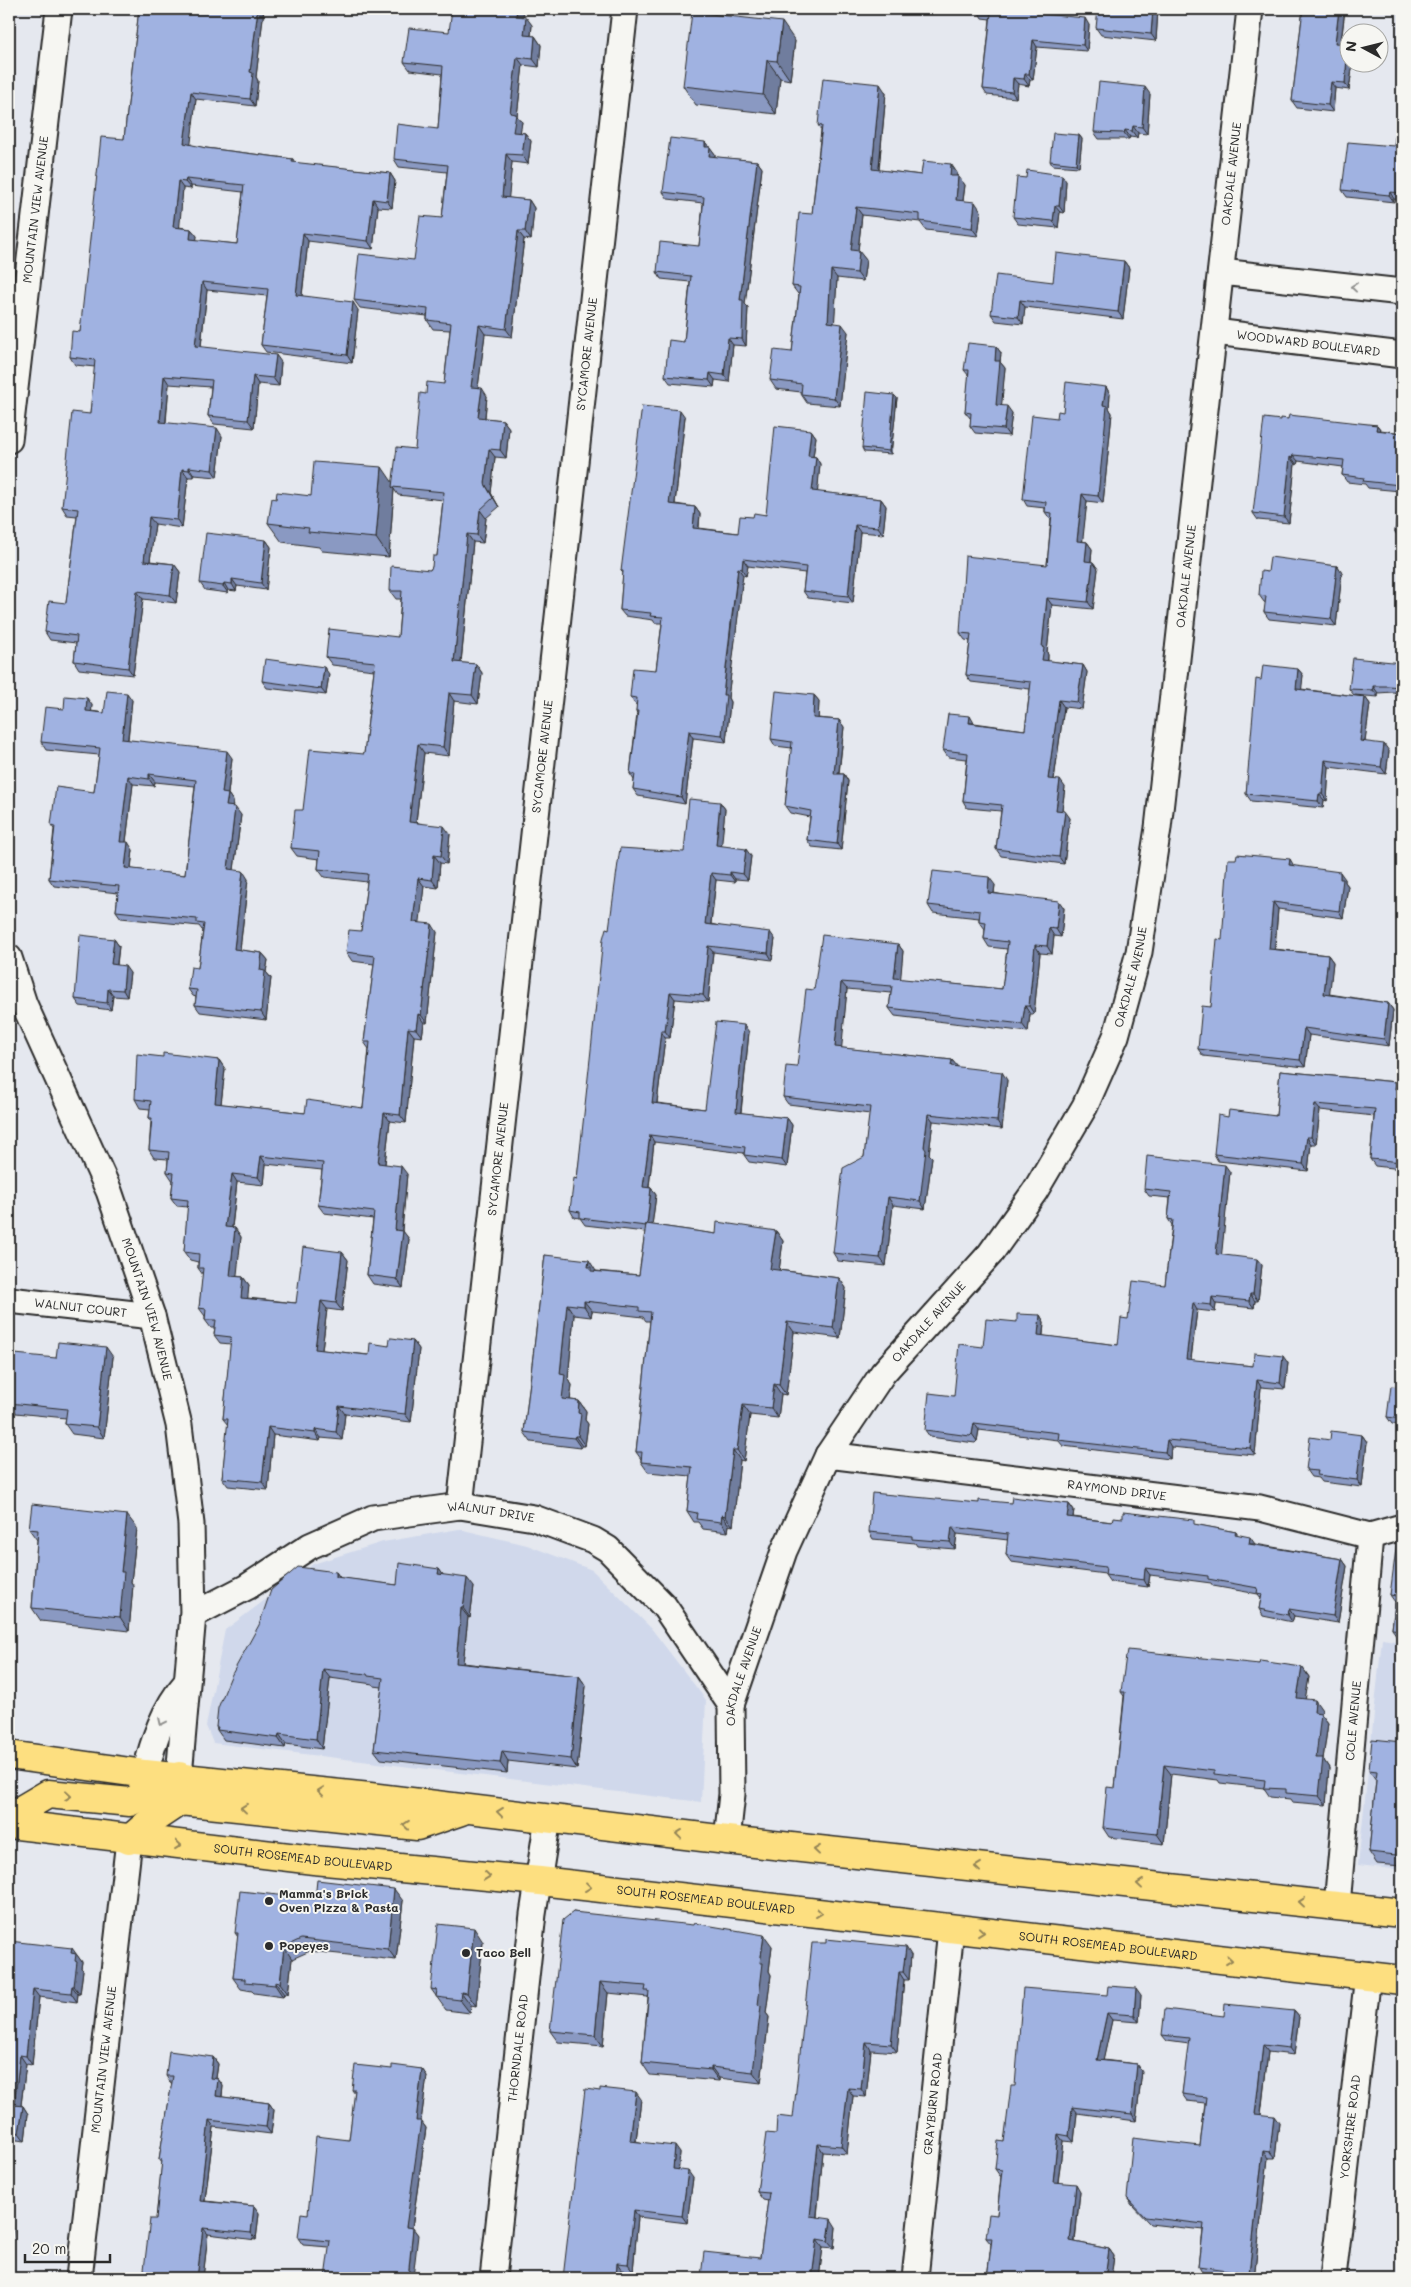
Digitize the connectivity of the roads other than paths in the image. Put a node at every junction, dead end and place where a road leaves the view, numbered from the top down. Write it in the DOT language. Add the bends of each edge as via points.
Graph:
graph roads {
  1 [pos="59,9"];
  2 [pos="625,9"];
  3 [pos="1250,9"];
  4 [pos="1221,272"];
  5 [pos="1402,292"];
  6 [pos="1215,332"];
  7 [pos="1402,355"];
  8 [pos="9,440"];
  9 [pos="9,958"];
  10 [pos="9,1300"];
  11 [pos="152,1316"];
  12 [pos="828,1455"];
  13 [pos="460,1506"];
  14 [pos="1402,1527"];
  15 [pos="1370,1536"];
  16 [pos="193,1615"];
  17 [pos="188,1681"];
  18 [pos="731,1705"];
  19 [pos="9,1755"];
  20 [pos="145,1774"];
  21 [pos="179,1776"];
  22 [pos="469,1808"];
  23 [pos="9,1817"];
  24 [pos="548,1818"];
  25 [pos="9,1824"];
  26 [pos="129,1840"];
  27 [pos="727,1840"];
  28 [pos="540,1881"];
  29 [pos="1337,1905"];
  30 [pos="1402,1913"];
  31 [pos="951,1929"];
  32 [pos="1368,1975"];
  33 [pos="1402,1980"];
  34 [pos="79,2278"];
  35 [pos="494,2278"];
  36 [pos="915,2278"];
  37 [pos="1333,2278"];
  1 -- 8 [label="street, MOUNTAIN VIEW AVENUE"];
  2 -- 13 [label="street, SYCAMORE AVENUE"];
  3 -- 4 [label="street, OAKDALE AVENUE"];
  5 -- 4 [label="street, one-way"];
  4 -- 6 [label="street, OAKDALE AVENUE"];
  6 -- 7 [label="street, WOODWARD BOULEVARD"];
  6 -- 12 [label="street, OAKDALE AVENUE" via="1158,828 1139,952 1116,1036 1085,1106 1035,1191 990,1254 883,1373"];
  9 -- 11 [label="street, MOUNTAIN VIEW AVENUE" via="24,1004 109,1191"];
  10 -- 11 [label="street, WALNUT COURT"];
  11 -- 16 [label="street, MOUNTAIN VIEW AVENUE" via="179,1424 191,1524"];
  12 -- 15 [label="street, RAYMOND DRIVE" via="1260,1508"];
  12 -- 18 [label="street, OAKDALE AVENUE" via="784,1551"];
  13 -- 16 [label="street, WALNUT DRIVE" via="373,1518 310,1546 246,1587"];
  13 -- 18 [label="street, WALNUT DRIVE" via="534,1518 593,1540 608,1550 664,1606"];
  14 -- 15 [label="street, RAYMOND DRIVE"];
  15 -- 29 [label="street, COLE AVENUE"];
  16 -- 17 [label="street, MOUNTAIN VIEW AVENUE"];
  17 -- 20 [label="street, one-way" via="174,1696 154,1740"];
  17 -- 21 [label="street, MOUNTAIN VIEW AVENUE"];
  18 -- 27 [label="street, OAKDALE AVENUE" via="732,1794"];
  19 -- 20 [label="main road"];
  20 -- 21 [label="main road"];
  22 -- 21 [label="main road, one-way"];
  23 -- 21 [label="main road, one-way" via="48,1794 130,1802"];
  24 -- 22 [label="main road, one-way"];
  22 -- 26 [label="main road, one-way" via="417,1826 180,1801"];
  27 -- 24 [label="main road, one-way"];
  24 -- 28 [label="street, THORNDALE ROAD"];
  25 -- 26 [label="main road, SOUTH ROSEMEAD BOULEVARD"];
  26 -- 28 [label="main road, SOUTH ROSEMEAD BOULEVARD, one-way"];
  26 -- 34 [label="street, MOUNTAIN VIEW AVENUE"];
  29 -- 27 [label="main road, one-way"];
  28 -- 31 [label="main road, SOUTH ROSEMEAD BOULEVARD, one-way"];
  28 -- 35 [label="street, THORNDALE ROAD" via="533,1914"];
  29 -- 30 [label="main road"];
  31 -- 32 [label="main road, SOUTH ROSEMEAD BOULEVARD, one-way"];
  31 -- 36 [label="street, GRAYBURN ROAD"];
  32 -- 33 [label="main road, SOUTH ROSEMEAD BOULEVARD"];
  32 -- 37 [label="street, YORKSHIRE ROAD"];
}
